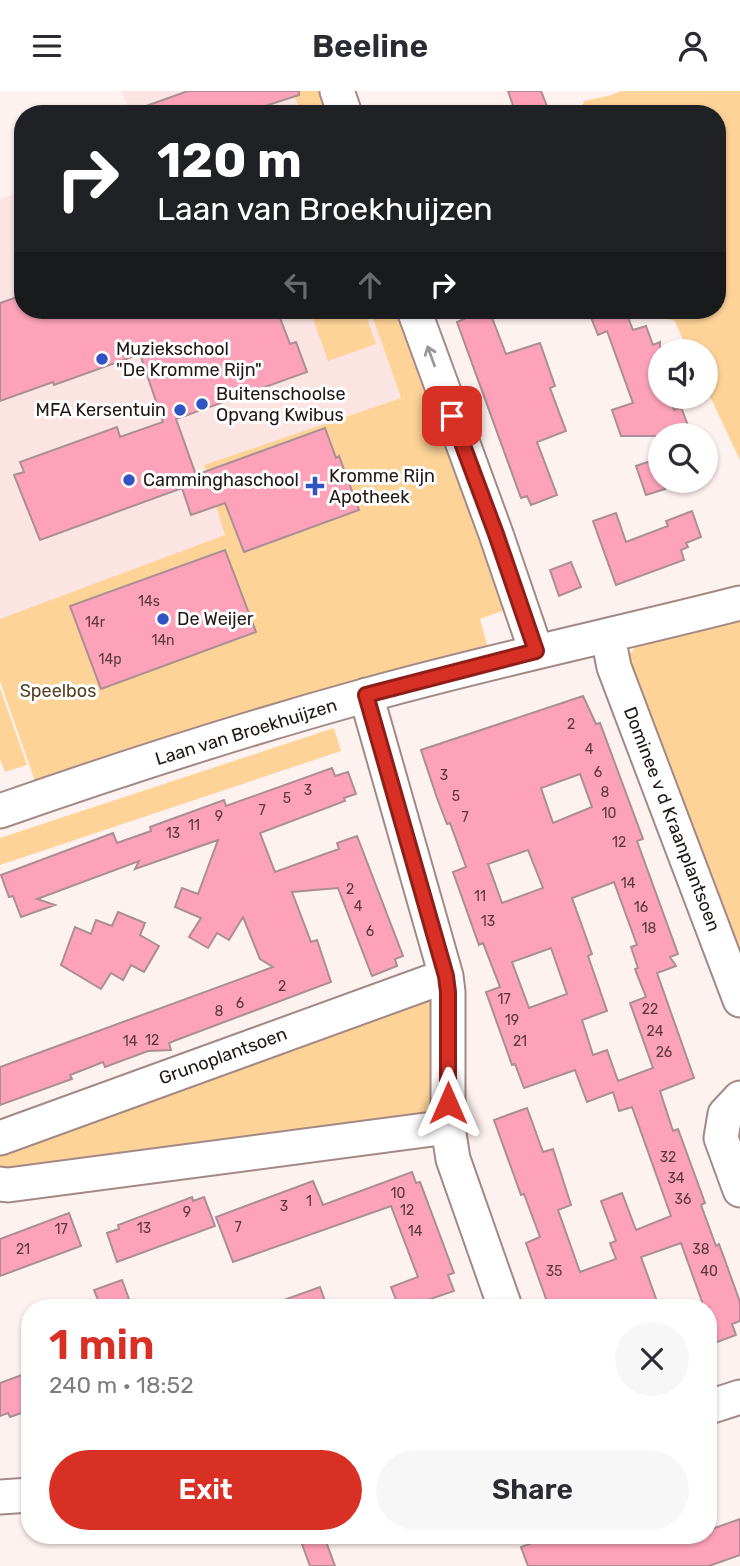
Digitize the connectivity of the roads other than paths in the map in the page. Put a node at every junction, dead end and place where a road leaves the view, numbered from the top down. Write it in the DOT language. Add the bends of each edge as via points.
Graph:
graph roads {
  1 [pos="417,319"];
  2 [pos="740,603"];
  3 [pos="608,637"];
  4 [pos="536,651"];
  5 [pos="366,695"];
  6 [pos="2,806"];
  7 [pos="446,976"];
  8 [pos="740,1000"];
  9 [pos="740,1098"];
  10 [pos="448,1127"];
  11 [pos="0,1138"];
  12 [pos="0,1184"];
  13 [pos="740,1191"];
  14 [pos="502,1299"];
  15 [pos="740,1397"];
  16 [pos="717,1404"];
  17 [pos="21,1496"];
  18 [pos="0,1497"];
  4 -- 1 [label="street, one-way"];
  2 -- 3 [label="street, Laan van Broekhuijzen"];
  3 -- 4 [label="street, Laan van Broekhuijzen"];
  3 -- 8 [label="street, Dominee v d Kraanplantsoen" via="614,667"];
  4 -- 5 [label="street, Laan van Broekhuijzen"];
  5 -- 6 [label="street, Laan van Broekhuijzen"];
  5 -- 7 [label="street"];
  7 -- 10 [label="street"];
  7 -- 11 [label="street, Grunoplantsoen"];
  9 -- 13 [label="street" via="725,1114 721,1138"];
  10 -- 12 [label="street"];
  10 -- 14 [label="street" via="453,1159"];
  15 -- 16 [label="street"];
  17 -- 18 [label="street"];
}
